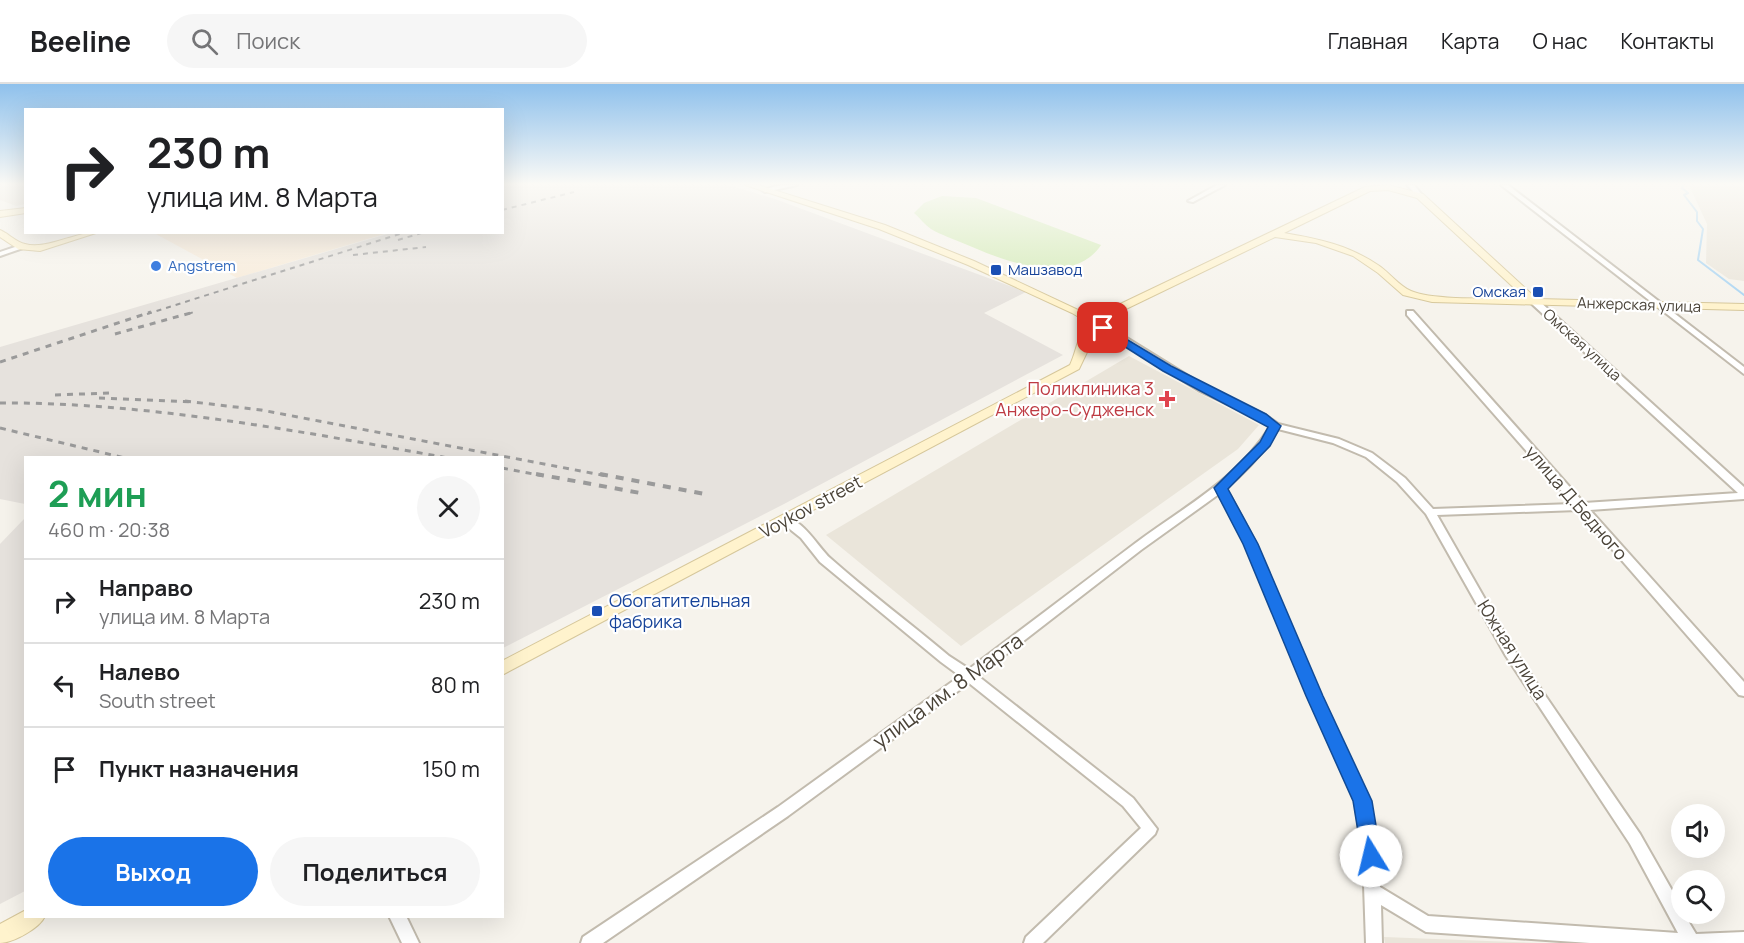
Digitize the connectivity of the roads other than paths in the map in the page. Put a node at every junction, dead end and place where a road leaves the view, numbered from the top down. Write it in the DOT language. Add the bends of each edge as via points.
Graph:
graph roads {
  1 [pos="876,225"];
  2 [pos="1293,225"];
  3 [pos="1451,225"];
  4 [pos="1556,225"];
  5 [pos="0,232"];
  6 [pos="89,234"];
  7 [pos="1274,234"];
  8 [pos="21,247"];
  9 [pos="0,254"];
  10 [pos="1534,302"];
  11 [pos="1661,305"];
  12 [pos="1744,308"];
  13 [pos="1410,313"];
  14 [pos="1093,321"];
  15 [pos="1744,371"];
  16 [pos="1275,426"];
  17 [pos="1221,488"];
  18 [pos="1744,494"];
  19 [pos="1580,507"];
  20 [pos="1430,512"];
  21 [pos="785,520"];
  22 [pos="504,668"];
  23 [pos="968,675"];
  24 [pos="1744,691"];
  25 [pos="1372,891"];
  26 [pos="31,918"];
  27 [pos="398,918"];
  28 [pos="0,935"];
  29 [pos="1744,940"];
  30 [pos="411,943"];
  31 [pos="589,943"];
  32 [pos="1032,943"];
  33 [pos="1374,943"];
  34 [pos="1692,943"];
  1 -- 14 [label="street" via="960,258"];
  2 -- 7 [label="street, Омская улица"];
  3 -- 10 [label="street, Омская улица"];
  4 -- 11 [label="street"];
  5 -- 8 [label="street"];
  6 -- 8 [label="street" via="40,248"];
  7 -- 10 [label="street, Анжерская улица" via="1318,241 1356,254 1406,293 1432,299"];
  7 -- 14 [label="street"];
  8 -- 9 [label="street"];
  10 -- 11 [label="street, Анжерская улица"];
  10 -- 18 [label="street, Омская улица"];
  11 -- 12 [label="street, Анжерская улица"];
  11 -- 15 [label="street"];
  13 -- 19 [label="street, улица Д.Бедного"];
  14 -- 16 [label="street" via="1176,374"];
  14 -- 21 [label="street, Voykov street" via="1075,368"];
  16 -- 17 [label="street, улица им. 8 Марта" via="1266,444"];
  16 -- 20 [label="street, Южная улица" via="1336,441 1369,455 1401,480"];
  17 -- 23 [label="street, улица им. 8 Марта"];
  17 -- 25 [label="street" via="1251,544 1362,801"];
  18 -- 19 [label="street"];
  19 -- 20 [label="street"];
  19 -- 24 [label="street, улица Д.Бедного"];
  20 -- 34 [label="street, Южная улица" via="1510,652 1635,839"];
  21 -- 22 [label="street, Voykov street"];
  21 -- 23 [label="street" via="824,559"];
  23 -- 31 [label="street, улица им. 8 Марта" via="809,793"];
  23 -- 32 [label="street" via="1128,802 1150,829"];
  25 -- 33 [label="street"];
  25 -- 34 [label="street" via="1426,924"];
  26 -- 28 [label="street"];
  27 -- 30 [label="street"];
  29 -- 34 [label="street"];
}
